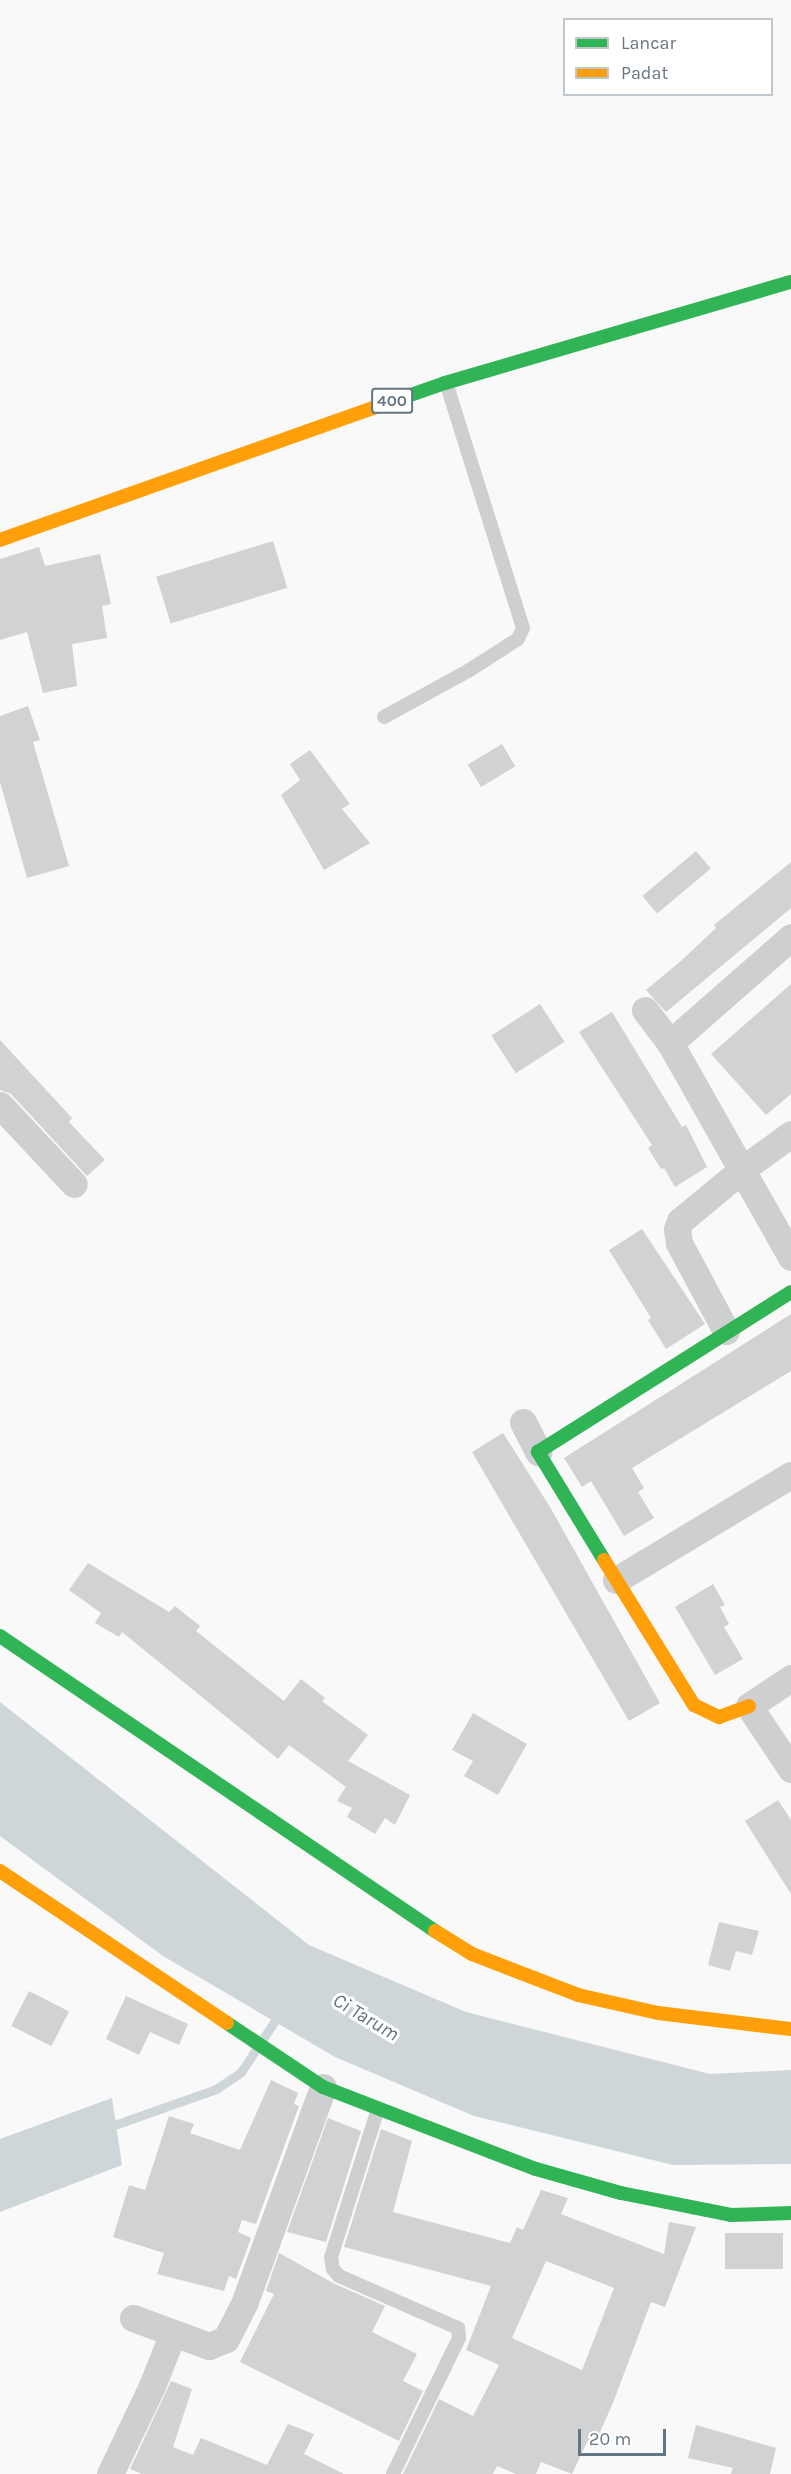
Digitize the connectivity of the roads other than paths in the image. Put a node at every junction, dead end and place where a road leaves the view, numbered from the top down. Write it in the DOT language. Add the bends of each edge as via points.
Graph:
graph roads {
  1 [pos="791,282"];
  2 [pos="445,383"];
  3 [pos="0,540"];
  4 [pos="384,717"];
  5 [pos="791,937"];
  6 [pos="645,1010"];
  7 [pos="670,1043"];
  8 [pos="0,1105"];
  9 [pos="791,1134"];
  10 [pos="744,1168"];
  11 [pos="74,1184"];
  12 [pos="791,1257"];
  13 [pos="791,1292"];
  14 [pos="726,1331"];
  15 [pos="523,1422"];
  16 [pos="538,1452"];
  17 [pos="791,1475"];
  18 [pos="616,1580"];
  19 [pos="0,1636"];
  20 [pos="791,1678"];
  21 [pos="749,1706"];
  22 [pos="791,1770"];
  23 [pos="0,1871"];
  24 [pos="791,2029"];
  25 [pos="323,2087"];
  26 [pos="378,2109"];
  27 [pos="791,2213"];
  28 [pos="133,2318"];
  29 [pos="172,2332"];
  30 [pos="110,2474"];
  31 [pos="393,2474"];
  1 -- 2 [label="street, 400"];
  2 -- 3 [label="street, 400"];
  2 -- 4 [label="lane" via="523,628 518,639"];
  5 -- 7 [label="street"];
  6 -- 7 [label="street"];
  7 -- 10 [label="street"];
  8 -- 11 [label="street"];
  9 -- 10 [label="street"];
  10 -- 12 [label="street"];
  10 -- 14 [label="street" via="680,1221 677,1229 679,1243"];
  13 -- 14 [label="street"];
  14 -- 16 [label="street"];
  15 -- 16 [label="street"];
  16 -- 18 [label="street"];
  17 -- 18 [label="street"];
  18 -- 21 [label="street" via="694,1705 719,1717"];
  19 -- 24 [label="street" via="373,1892 472,1954 578,1995 658,2013"];
  20 -- 21 [label="street"];
  21 -- 22 [label="street"];
  23 -- 25 [label="street"];
  25 -- 26 [label="street"];
  25 -- 29 [label="street" via="235,2326 226,2339 209,2346"];
  26 -- 27 [label="street" via="536,2169 621,2193 731,2215"];
  26 -- 31 [label="lane" via="331,2257 333,2269 339,2276 448,2321 458,2328 459,2338"];
  28 -- 29 [label="street"];
  29 -- 30 [label="street" via="152,2386"];
}
